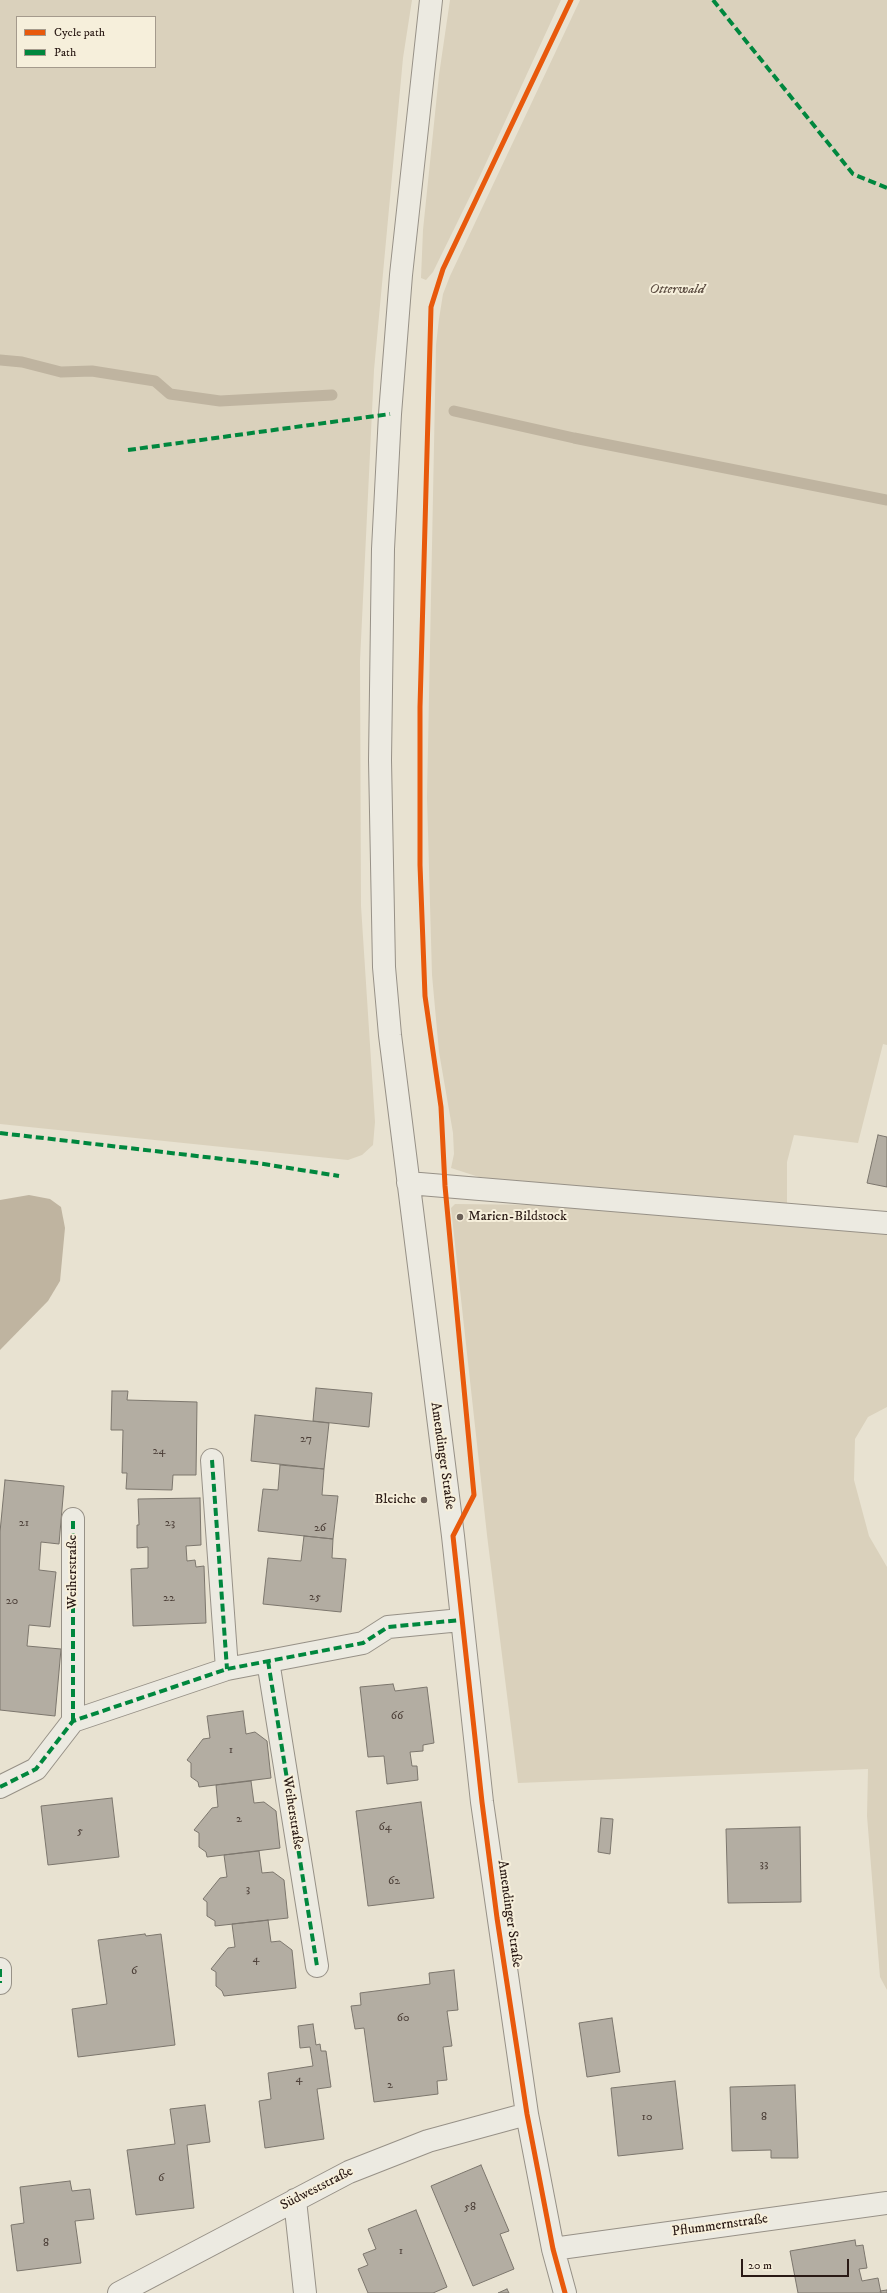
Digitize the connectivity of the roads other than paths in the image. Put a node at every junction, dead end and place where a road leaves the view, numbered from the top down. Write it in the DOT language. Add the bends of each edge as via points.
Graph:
graph roads {
  1 [pos="431,0"];
  2 [pos="408,1183"];
  3 [pos="887,1223"];
  4 [pos="212,1460"];
  5 [pos="73,1519"];
  6 [pos="461,1620"];
  7 [pos="268,1661"];
  8 [pos="228,1669"];
  9 [pos="73,1721"];
  10 [pos="0,1787"];
  11 [pos="317,1966"];
  12 [pos="0,1969"];
  13 [pos="0,1983"];
  14 [pos="526,2114"];
  15 [pos="295,2200"];
  16 [pos="887,2203"];
  17 [pos="553,2249"];
  18 [pos="119,2293"];
  19 [pos="305,2293"];
  20 [pos="565,2293"];
  1 -- 2 [label="street, Amendinger Straße" via="401,275 382,548 381,885 384,967"];
  2 -- 3 [label="street"];
  2 -- 6 [label="street, Amendinger Straße" via="453,1536"];
  4 -- 8 [label="street"];
  5 -- 9 [label="street, Weiherstraße"];
  6 -- 7 [label="street" via="388,1627 364,1643"];
  6 -- 14 [label="street, Amendinger Straße" via="482,1802"];
  7 -- 8 [label="street"];
  7 -- 11 [label="street, Weiherstraße"];
  8 -- 9 [label="street"];
  9 -- 10 [label="street" via="36,1769"];
  12 -- 13 [label="street"];
  14 -- 15 [label="street, Südweststraße" via="428,2141 349,2172"];
  14 -- 17 [label="street, Amendinger Straße"];
  15 -- 18 [label="street, Südweststraße"];
  15 -- 19 [label="street"];
  16 -- 17 [label="street, Pflummernstraße"];
  17 -- 20 [label="street, Amendinger Straße"];
}
